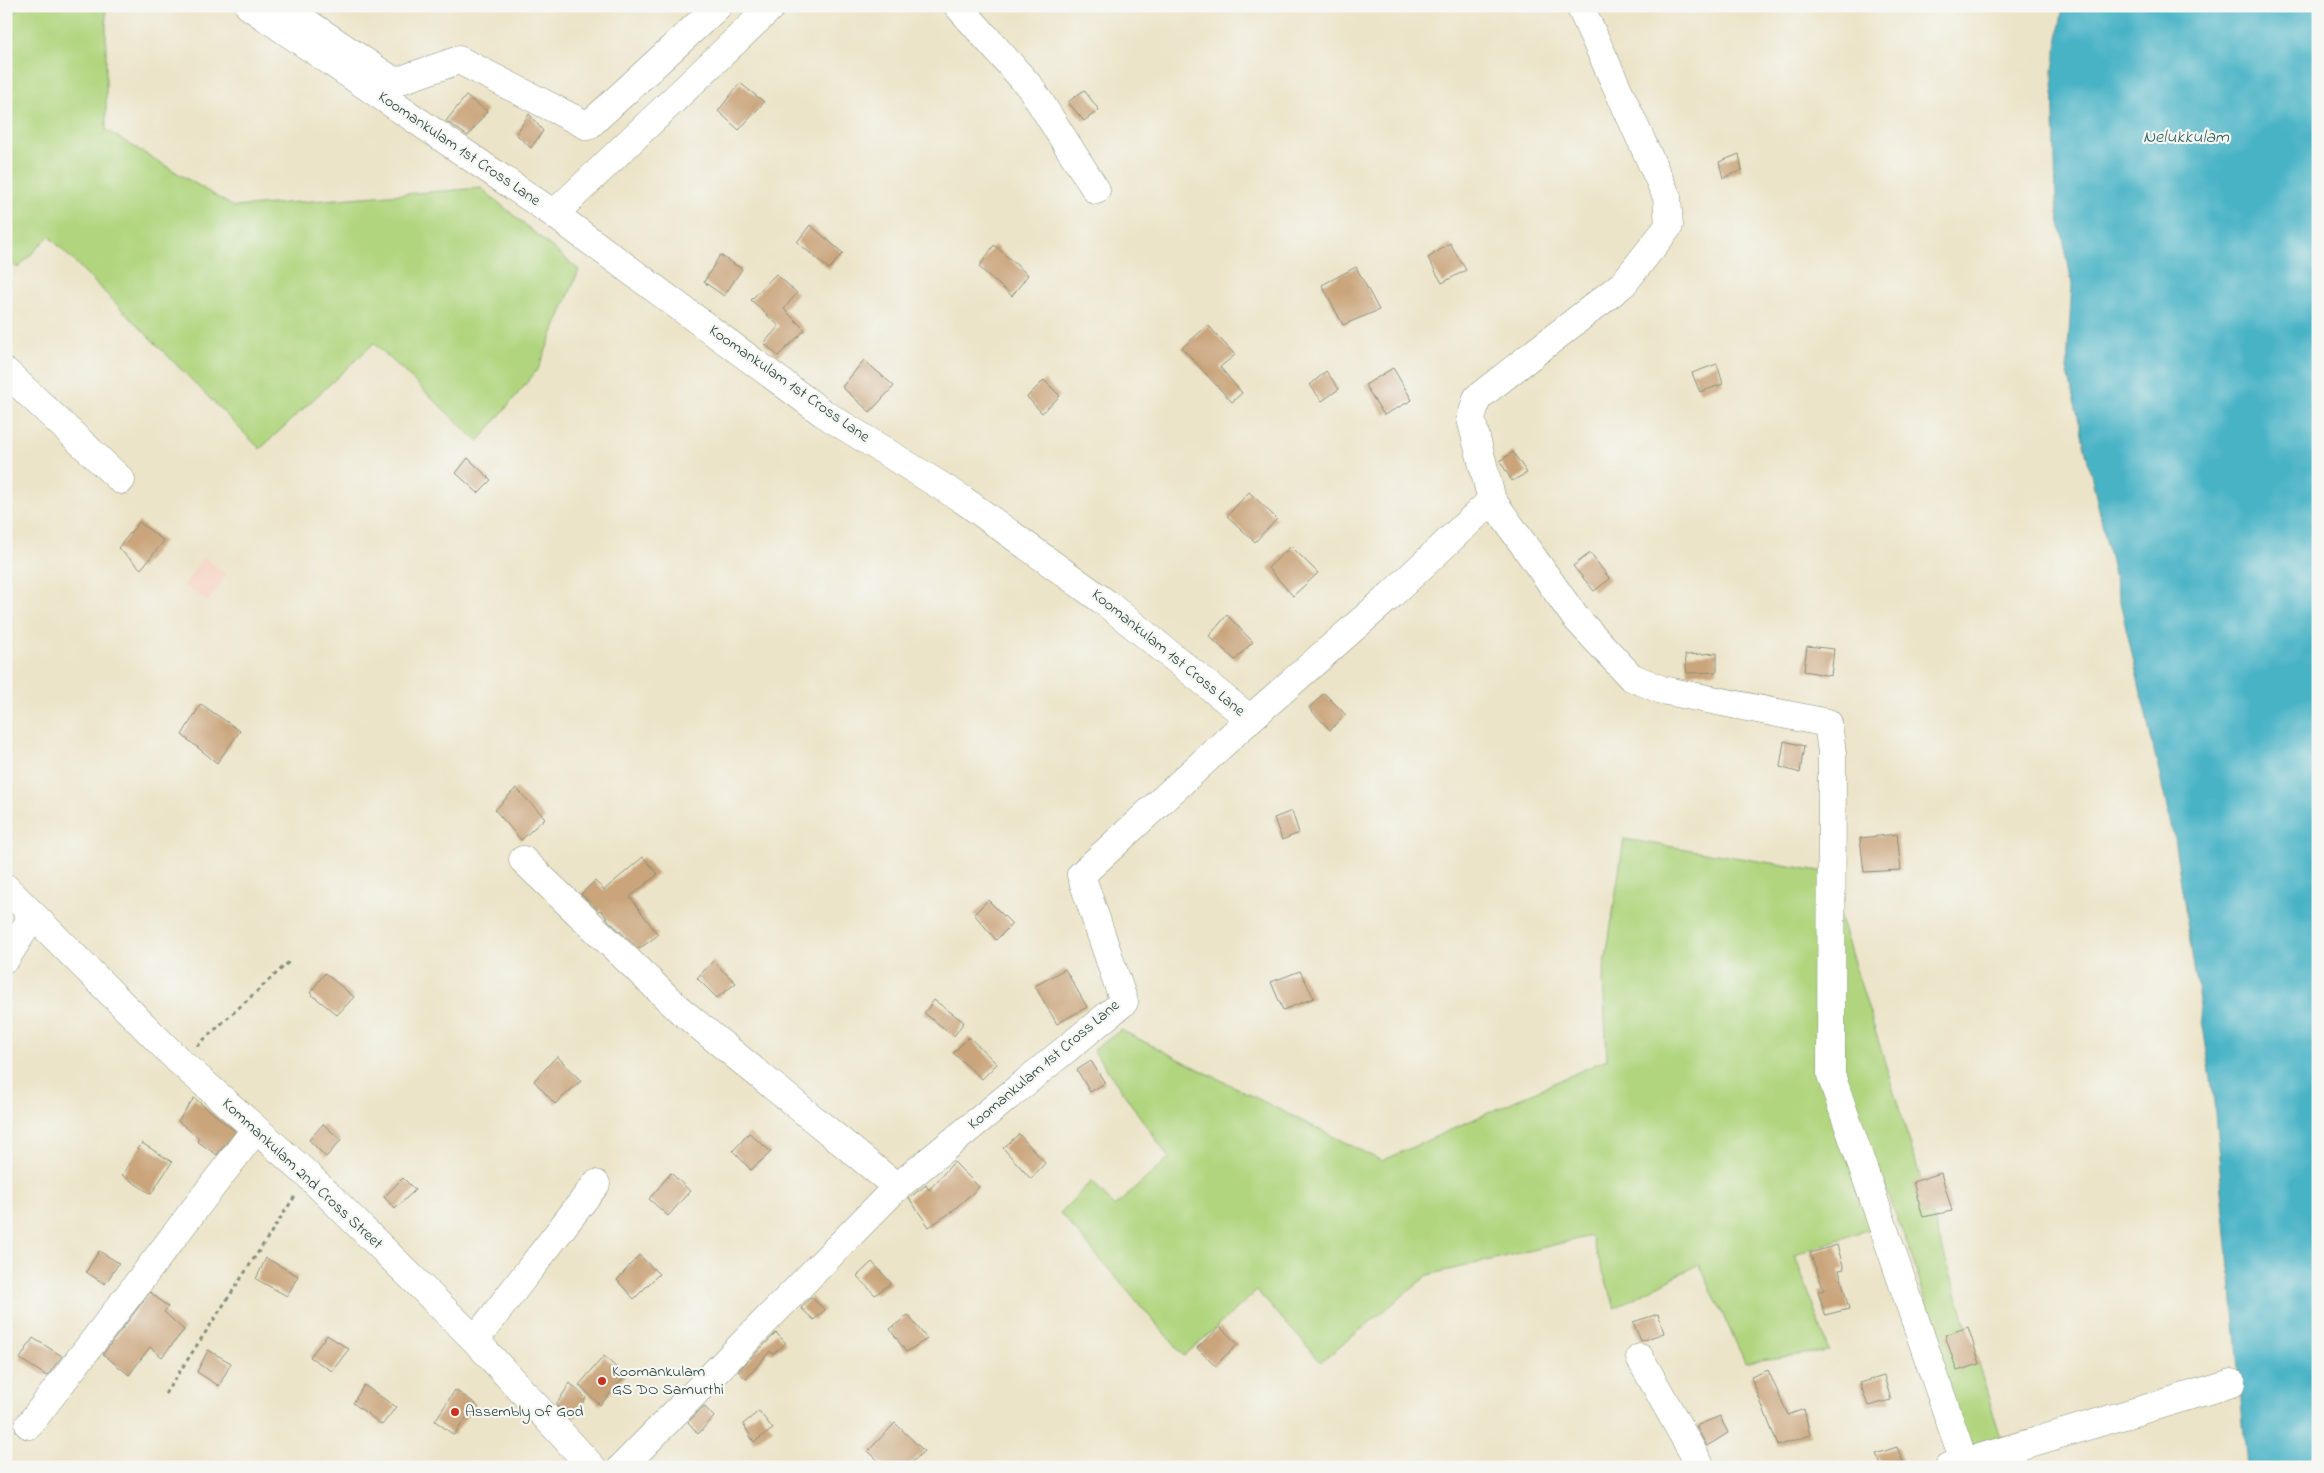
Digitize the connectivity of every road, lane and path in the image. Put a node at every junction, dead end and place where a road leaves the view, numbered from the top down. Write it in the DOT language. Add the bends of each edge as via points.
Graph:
graph roads {
  1 [pos="249,6"];
  2 [pos="282,6"];
  3 [pos="718,6"];
  4 [pos="772,6"];
  5 [pos="958,6"];
  6 [pos="1580,6"];
  7 [pos="1096,190"];
  8 [pos="554,214"];
  9 [pos="6,372"];
  10 [pos="121,480"];
  11 [pos="1492,500"];
  12 [pos="1250,719"];
  13 [pos="523,860"];
  14 [pos="6,888"];
  15 [pos="33,916"];
  16 [pos="6,958"];
  17 [pos="291,960"];
  18 [pos="180,1061"];
  19 [pos="256,1129"];
  20 [pos="309,1176"];
  21 [pos="596,1184"];
  22 [pos="896,1187"];
  23 [pos="475,1340"];
  24 [pos="1640,1358"];
  25 [pos="2232,1383"];
  26 [pos="165,1394"];
  27 [pos="29,1425"];
  28 [pos="1956,1464"];
  29 [pos="592,1467"];
  30 [pos="622,1467"];
  31 [pos="1702,1467"];
  1 -- 8 [label="street, Koomankulam 1st Cross Lane"];
  2 -- 3 [label="street" via="395,82 459,60 588,126"];
  4 -- 8 [label="street"];
  5 -- 7 [label="street" via="1032,88"];
  6 -- 11 [label="street" via="1667,197 1669,226 1623,284 1477,398 1471,418"];
  8 -- 12 [label="street, Koomankulam 1st Cross Lane" via="823,413 962,499 1106,603"];
  9 -- 10 [label="street"];
  11 -- 12 [label="street" via="1391,595"];
  11 -- 28 [label="street" via="1575,617 1631,677 1662,690 1828,724 1832,753 1831,1075"];
  12 -- 22 [label="street, Koomankulam 1st Cross Lane" via="1081,876 1124,1002"];
  13 -- 22 [label="street" via="681,1011"];
  14 -- 15 [label="street, Kommankulam 2nd Cross Street"];
  15 -- 16 [label="street"];
  15 -- 18 [label="street, Kommankulam 2nd Cross Street"];
  17 -- 18 [label="path"];
  18 -- 19 [label="street, Kommankulam 2nd Cross Street"];
  19 -- 20 [label="street, Kommankulam 2nd Cross Street"];
  19 -- 27 [label="street"];
  20 -- 23 [label="street, Kommankulam 2nd Cross Street"];
  20 -- 26 [label="path"];
  21 -- 23 [label="street"];
  22 -- 30 [label="street, Koomankulam 1st Cross Lane"];
  23 -- 29 [label="street, Kommankulam 2nd Cross Street"];
  24 -- 31 [label="street"];
  25 -- 28 [label="street"];
}
